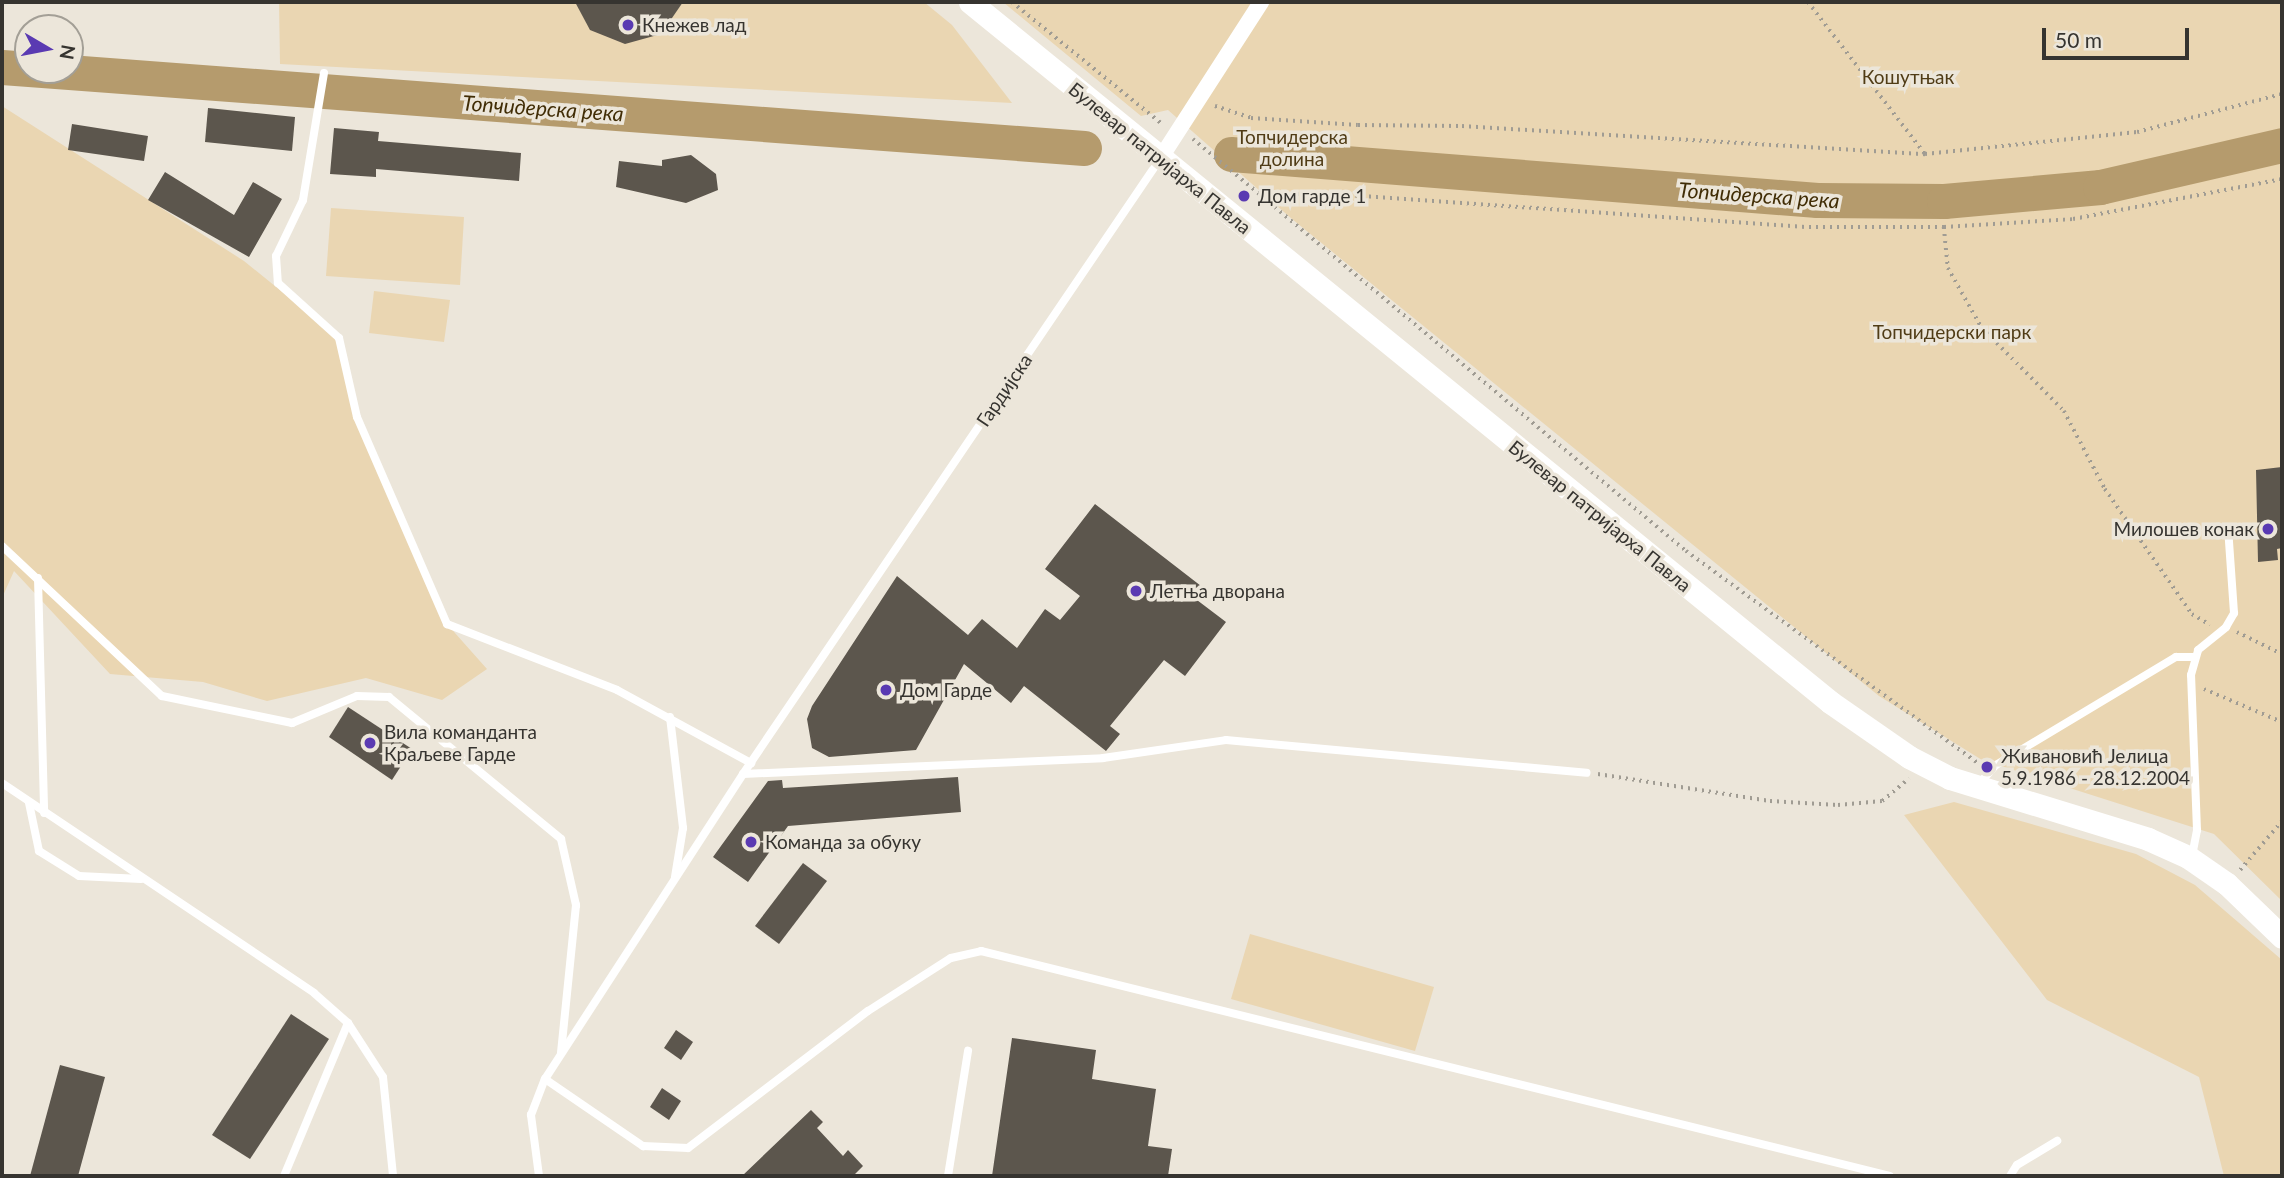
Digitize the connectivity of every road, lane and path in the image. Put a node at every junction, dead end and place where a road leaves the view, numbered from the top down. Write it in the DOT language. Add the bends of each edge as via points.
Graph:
graph roads {
  1 [pos="970,2"];
  2 [pos="1012,2"];
  3 [pos="1261,2"];
  4 [pos="1808,2"];
  5 [pos="324,73"];
  6 [pos="2282,94"];
  7 [pos="1198,101"];
  8 [pos="1178,132"];
  9 [pos="1925,154"];
  10 [pos="1160,159"];
  11 [pos="2282,179"];
  12 [pos="1262,196"];
  13 [pos="1944,227"];
  14 [pos="2228,527"];
  15 [pos="2,546"];
  16 [pos="38,578"];
  17 [pos="2226,627"];
  18 [pos="2282,654"];
  19 [pos="2194,657"];
  20 [pos="2191,684"];
  21 [pos="670,717"];
  22 [pos="2282,722"];
  23 [pos="751,763"];
  24 [pos="1924,765"];
  25 [pos="1586,773"];
  26 [pos="743,774"];
  27 [pos="1982,779"];
  28 [pos="2,783"];
  29 [pos="29,803"];
  30 [pos="44,813"];
  31 [pos="2282,821"];
  32 [pos="2191,859"];
  33 [pos="144,879"];
  34 [pos="674,880"];
  35 [pos="2227,884"];
  36 [pos="2282,937"];
  37 [pos="348,1023"];
  38 [pos="968,1051"];
  39 [pos="561,1055"];
  40 [pos="545,1079"];
  41 [pos="2057,1142"];
  42 [pos="284,1176"];
  43 [pos="393,1176"];
  44 [pos="540,1176"];
  45 [pos="948,1176"];
  46 [pos="1890,1176"];
  47 [pos="2010,1176"];
  1 -- 10 [label="main road, Булевар патријарха Павла"];
  2 -- 8 [label="path"];
  3 -- 7 [label="street, Гардијска"];
  4 -- 9 [label="path"];
  5 -- 21 [label="lane" via="322,110 303,200 276,256 278,283 340,338 357,417 447,624 617,690"];
  6 -- 9 [label="path" via="2137,132"];
  7 -- 8 [label="street, Гардијска"];
  7 -- 9 [label="path" via="1251,118"];
  8 -- 10 [label="street, Гардијска"];
  8 -- 12 [label="path"];
  10 -- 23 [label="lane, Гардијска"];
  10 -- 24 [label="main road, Булевар патријарха Павла" via="1830,702"];
  11 -- 13 [label="path" via="2073,219"];
  12 -- 13 [label="path" via="1320,193 1809,227"];
  12 -- 27 [label="path" via="1686,551"];
  13 -- 17 [label="path" via="1948,268 1982,328 2064,411 2105,489 2192,614 2213,627"];
  14 -- 17 [label="lane" via="2236,602"];
  15 -- 16 [label="lane"];
  16 -- 30 [label="lane"];
  16 -- 39 [label="lane" via="162,696 292,723 357,696 388,697 561,839 576,905"];
  17 -- 18 [label="path"];
  17 -- 19 [label="lane"];
  19 -- 20 [label="lane"];
  19 -- 27 [label="lane" via="2176,657"];
  20 -- 22 [label="path"];
  20 -- 32 [label="lane" via="2197,830"];
  21 -- 23 [label="lane"];
  21 -- 34 [label="lane" via="683,828"];
  23 -- 26 [label="lane, Гардијска"];
  24 -- 25 [label="path" via="1882,801 1838,805 1770,801"];
  24 -- 27 [label="main road, Булевар патријарха Павла"];
  25 -- 26 [label="lane" via="1226,740 1103,758"];
  26 -- 34 [label="lane, Гардијска"];
  27 -- 32 [label="main road, Булевар патријарха Павла"];
  28 -- 29 [label="lane"];
  29 -- 30 [label="lane"];
  29 -- 33 [label="lane" via="39,851 79,876"];
  30 -- 33 [label="lane"];
  31 -- 35 [label="path"];
  32 -- 35 [label="main road, Булевар патријарха Павла"];
  33 -- 37 [label="lane" via="314,993"];
  34 -- 39 [label="lane, Гардијска"];
  35 -- 36 [label="main road, Булевар патријарха Павла"];
  37 -- 42 [label="lane"];
  37 -- 43 [label="lane" via="383,1077"];
  38 -- 45 [label="lane"];
  39 -- 40 [label="lane, Гардијска"];
  40 -- 44 [label="lane, Гардијска" via="531,1115"];
  40 -- 46 [label="lane" via="643,1146 688,1148 868,1011 951,958 981,951"];
  41 -- 47 [label="lane" via="2017,1165"];
}
